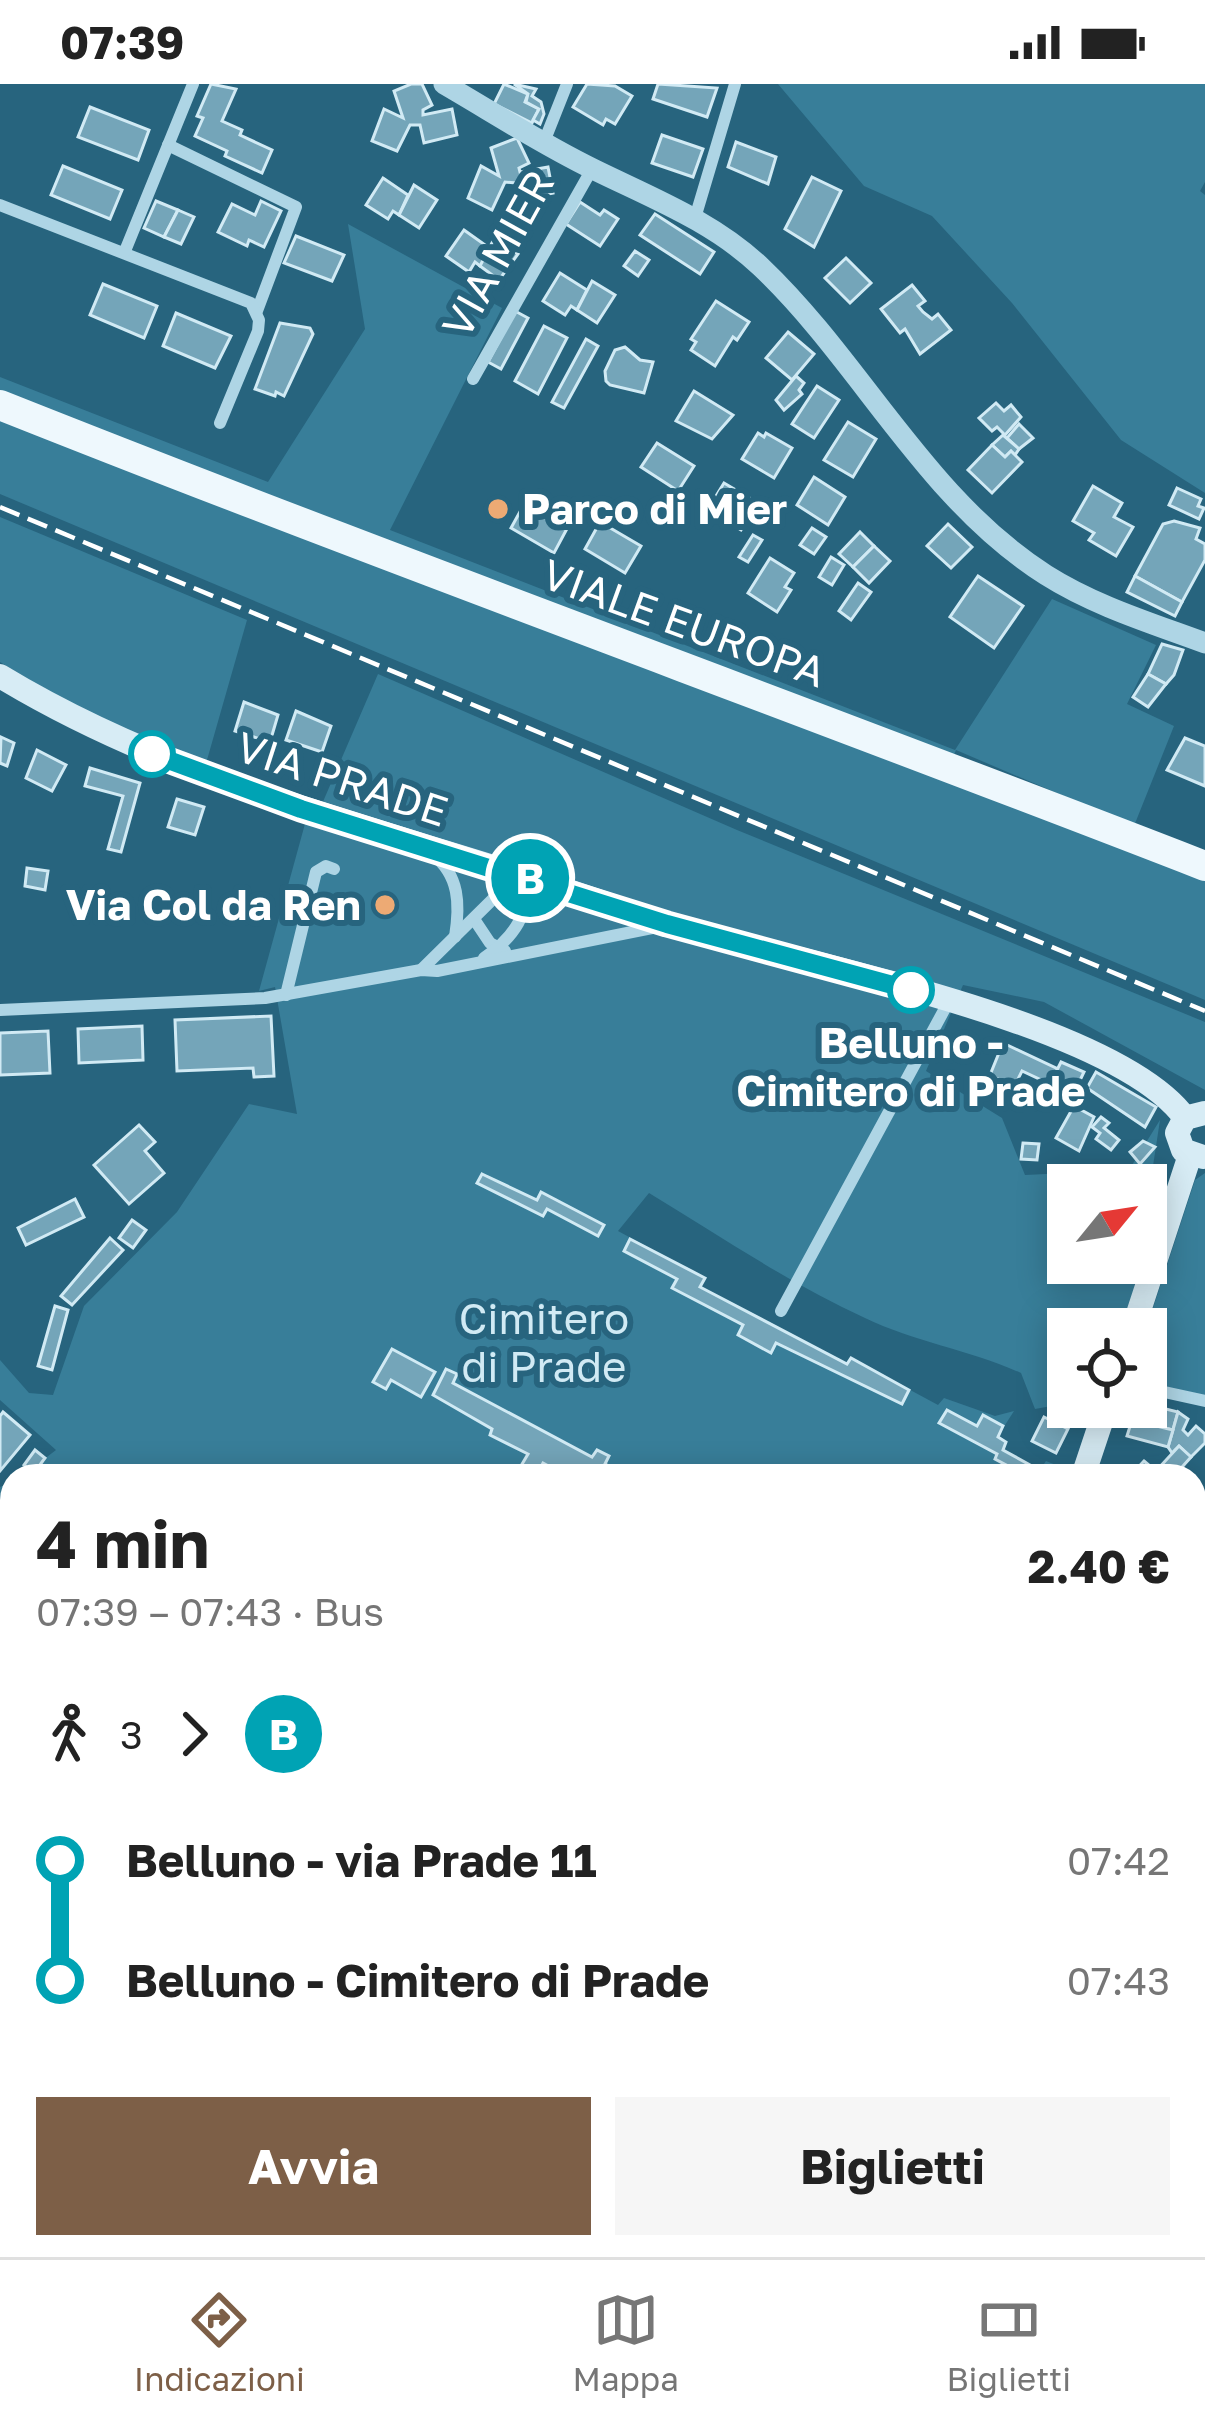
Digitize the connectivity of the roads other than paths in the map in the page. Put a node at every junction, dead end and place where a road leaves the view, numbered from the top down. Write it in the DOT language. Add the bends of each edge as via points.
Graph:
graph roads {
  1 [pos="194,84"];
  2 [pos="444,84"];
  3 [pos="567,84"];
  4 [pos="735,84"];
  5 [pos="544,142"];
  6 [pos="168,145"];
  7 [pos="592,169"];
  8 [pos="0,206"];
  9 [pos="695,218"];
  10 [pos="125,251"];
  11 [pos="257,311"];
  12 [pos="473,379"];
  13 [pos="0,405"];
  14 [pos="220,424"];
  15 [pos="1205,643"];
  16 [pos="0,676"];
  17 [pos="421,846"];
  18 [pos="1205,866"];
  19 [pos="334,869"];
  20 [pos="524,876"];
  21 [pos="474,919"];
  22 [pos="667,924"];
  23 [pos="455,937"];
  24 [pos="499,948"];
  25 [pos="517,957"];
  26 [pos="477,963"];
  27 [pos="422,970"];
  28 [pos="286,994"];
  29 [pos="950,1001"];
  30 [pos="0,1010"];
  31 [pos="1195,1115"];
  32 [pos="1198,1156"];
  33 [pos="1141,1308"];
  34 [pos="781,1311"];
  35 [pos="1167,1393"];
  36 [pos="1205,1401"];
  37 [pos="1099,1428"];
  38 [pos="1087,1464"];
  1 -- 6 [label="street"];
  2 -- 5 [label="street, VIA MIER"];
  3 -- 5 [label="street, VIA MIER"];
  4 -- 9 [label="street"];
  5 -- 7 [label="street, VIA MIER"];
  6 -- 10 [label="street"];
  6 -- 11 [label="street" via="296,207"];
  7 -- 9 [label="street, VIA MIER"];
  7 -- 12 [label="street, VIA MIER"];
  8 -- 10 [label="street"];
  9 -- 15 [label="street, VIA MIER" via="758,263 950,494 997,538 1096,603"];
  10 -- 11 [label="street" via="241,297"];
  11 -- 14 [label="street" via="258,331"];
  13 -- 18 [label="main road, VIALE EUROPA"];
  16 -- 17 [label="main road, VIA PRADE" via="180,766"];
  17 -- 20 [label="main road, VIA PRADE"];
  17 -- 23 [label="street" via="457,887"];
  19 -- 28 [label="street" via="316,872"];
  20 -- 21 [label="street"];
  20 -- 22 [label="main road, VIA PRADE"];
  20 -- 24 [label="street" via="526,906"];
  21 -- 23 [label="street"];
  21 -- 24 [label="street"];
  22 -- 25 [label="street"];
  22 -- 29 [label="main road, VIA PRADE"];
  23 -- 27 [label="street"];
  24 -- 25 [label="street"];
  24 -- 26 [label="street"];
  25 -- 26 [label="street"];
  26 -- 27 [label="street"];
  27 -- 28 [label="street"];
  28 -- 30 [label="street"];
  29 -- 31 [label="main road, VIA PRADE" via="1103,1059"];
  29 -- 34 [label="street"];
  31 -- 32 [label="main road" via="1178,1133"];
  32 -- 33 [label="main road"];
  35 -- 36 [label="street"];
  37 -- 38 [label="main road"];
}
